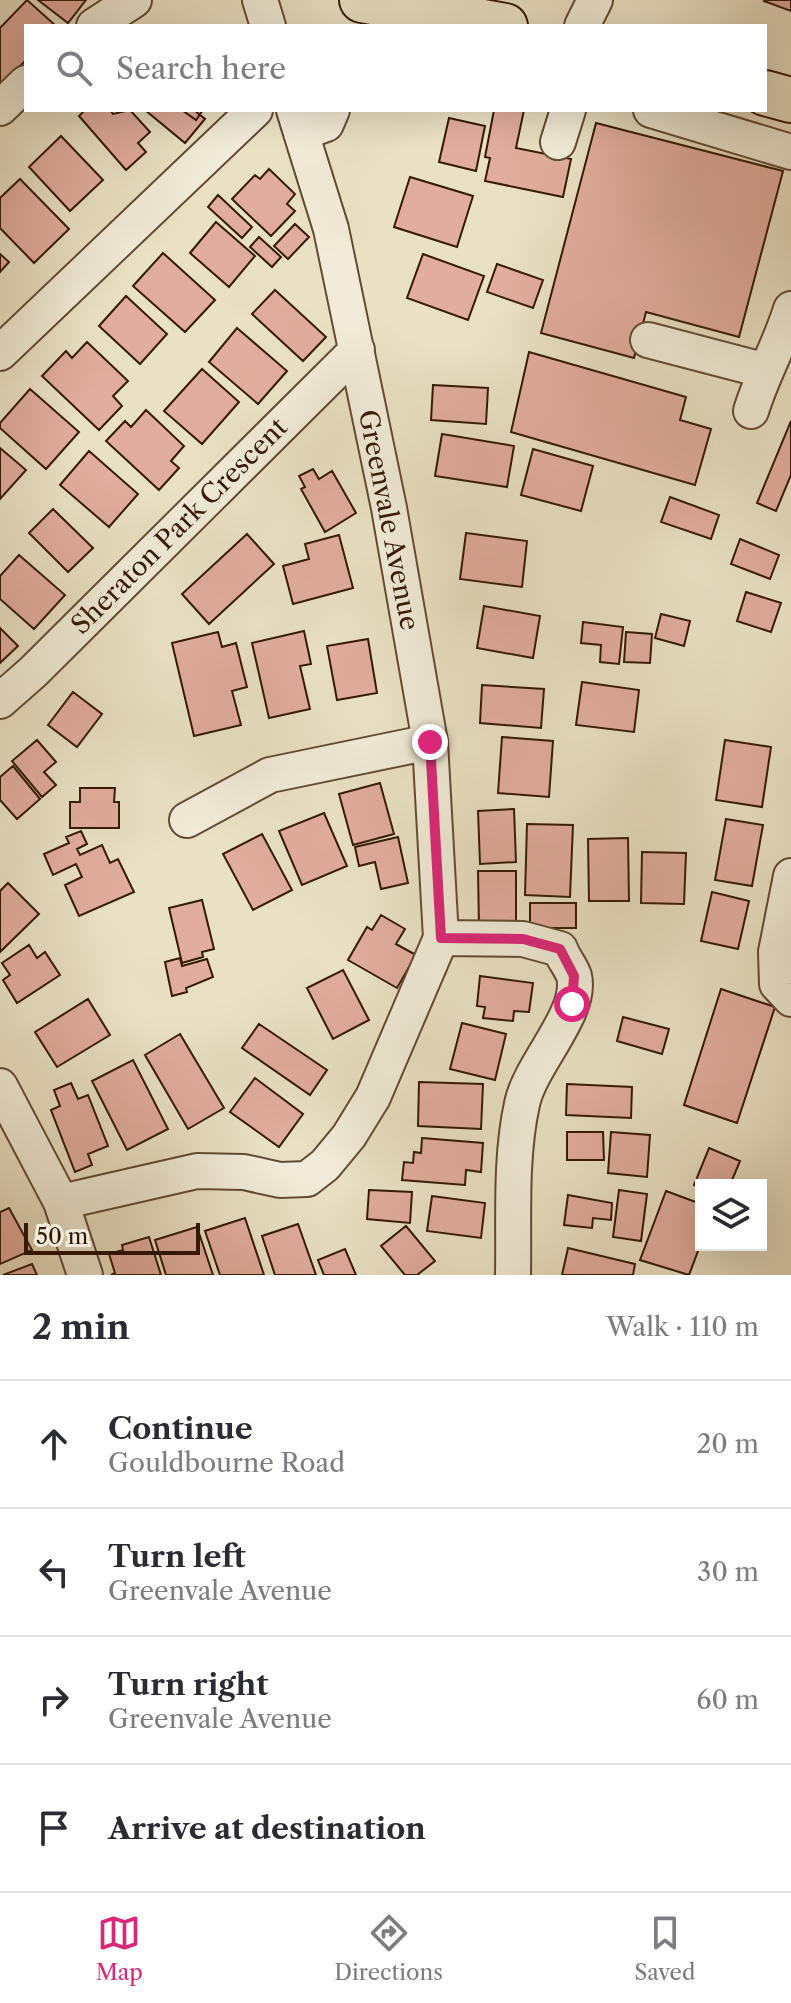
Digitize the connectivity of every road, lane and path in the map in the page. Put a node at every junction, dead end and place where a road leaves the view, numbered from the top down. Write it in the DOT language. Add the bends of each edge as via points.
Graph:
graph roads {
  1 [pos="134,0"];
  2 [pos="260,0"];
  3 [pos="362,0"];
  4 [pos="595,0"];
  5 [pos="97,24"];
  6 [pos="267,24"];
  7 [pos="494,24"];
  8 [pos="583,24"];
  9 [pos="24,85"];
  10 [pos="767,94"];
  11 [pos="791,100"];
  12 [pos="0,108"];
  13 [pos="253,112"];
  14 [pos="331,112"];
  15 [pos="567,112"];
  16 [pos="658,112"];
  17 [pos="298,122"];
  18 [pos="558,142"];
  19 [pos="791,152"];
  20 [pos="791,309"];
  21 [pos="648,340"];
  22 [pos="357,350"];
  23 [pos="0,353"];
  24 [pos="763,370"];
  25 [pos="751,411"];
  26 [pos="0,701"];
  27 [pos="430,742"];
  28 [pos="187,820"];
  29 [pos="791,876"];
  30 [pos="441,938"];
  31 [pos="791,999"];
  32 [pos="0,1086"];
  33 [pos="61,1202"];
  34 [pos="85,1275"];
  35 [pos="513,1275"];
  1 -- 5 [label="street"];
  2 -- 6 [label="street"];
  3 -- 7 [label="main road"];
  4 -- 8 [label="street"];
  9 -- 12 [label="street"];
  10 -- 11 [label="main road"];
  13 -- 23 [label="street"];
  14 -- 17 [label="street" via="326,124"];
  15 -- 18 [label="street"];
  16 -- 19 [label="street"];
  17 -- 22 [label="street, Greenvale Avenue" via="331,229"];
  20 -- 24 [label="street" via="780,346"];
  21 -- 24 [label="street"];
  22 -- 26 [label="street, Sheraton Park Crescent"];
  22 -- 27 [label="street, Greenvale Avenue"];
  24 -- 25 [label="street"];
  27 -- 28 [label="street" via="270,775"];
  27 -- 30 [label="street, Greenvale Avenue"];
  29 -- 31 [label="street" via="776,952 777,984"];
  30 -- 33 [label="street, Greenvale Avenue" via="373,1097 349,1136 307,1179 197,1171"];
  30 -- 35 [label="street" via="523,939 560,949 574,976 572,1004 533,1069 521,1107"];
  32 -- 33 [label="street"];
  33 -- 34 [label="street"];
}
